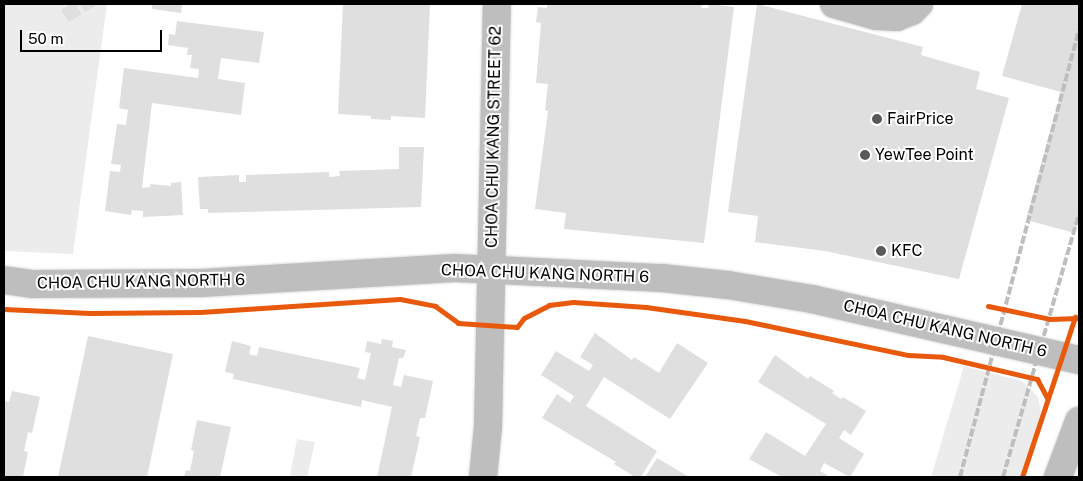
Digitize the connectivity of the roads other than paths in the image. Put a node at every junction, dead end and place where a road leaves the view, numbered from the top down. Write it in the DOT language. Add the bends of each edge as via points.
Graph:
graph roads {
  1 [pos="498,4"];
  2 [pos="834,4"];
  3 [pos="920,4"];
  4 [pos="492,270"];
  5 [pos="4,280"];
  6 [pos="1079,360"];
  7 [pos="1079,421"];
  8 [pos="483,477"];
  9 [pos="1058,477"];
  1 -- 4 [label="street, CHOA CHU KANG STREET 62"];
  2 -- 3 [label="street" via="876,16 897,17"];
  4 -- 5 [label="street, CHOA CHU KANG NORTH 6" via="379,271 201,283 42,284"];
  4 -- 6 [label="street, CHOA CHU KANG NORTH 6" via="662,278 728,285 841,305"];
  4 -- 8 [label="street, CHOA CHU KANG STREET 62" via="488,427"];
  7 -- 9 [label="street"];
}
